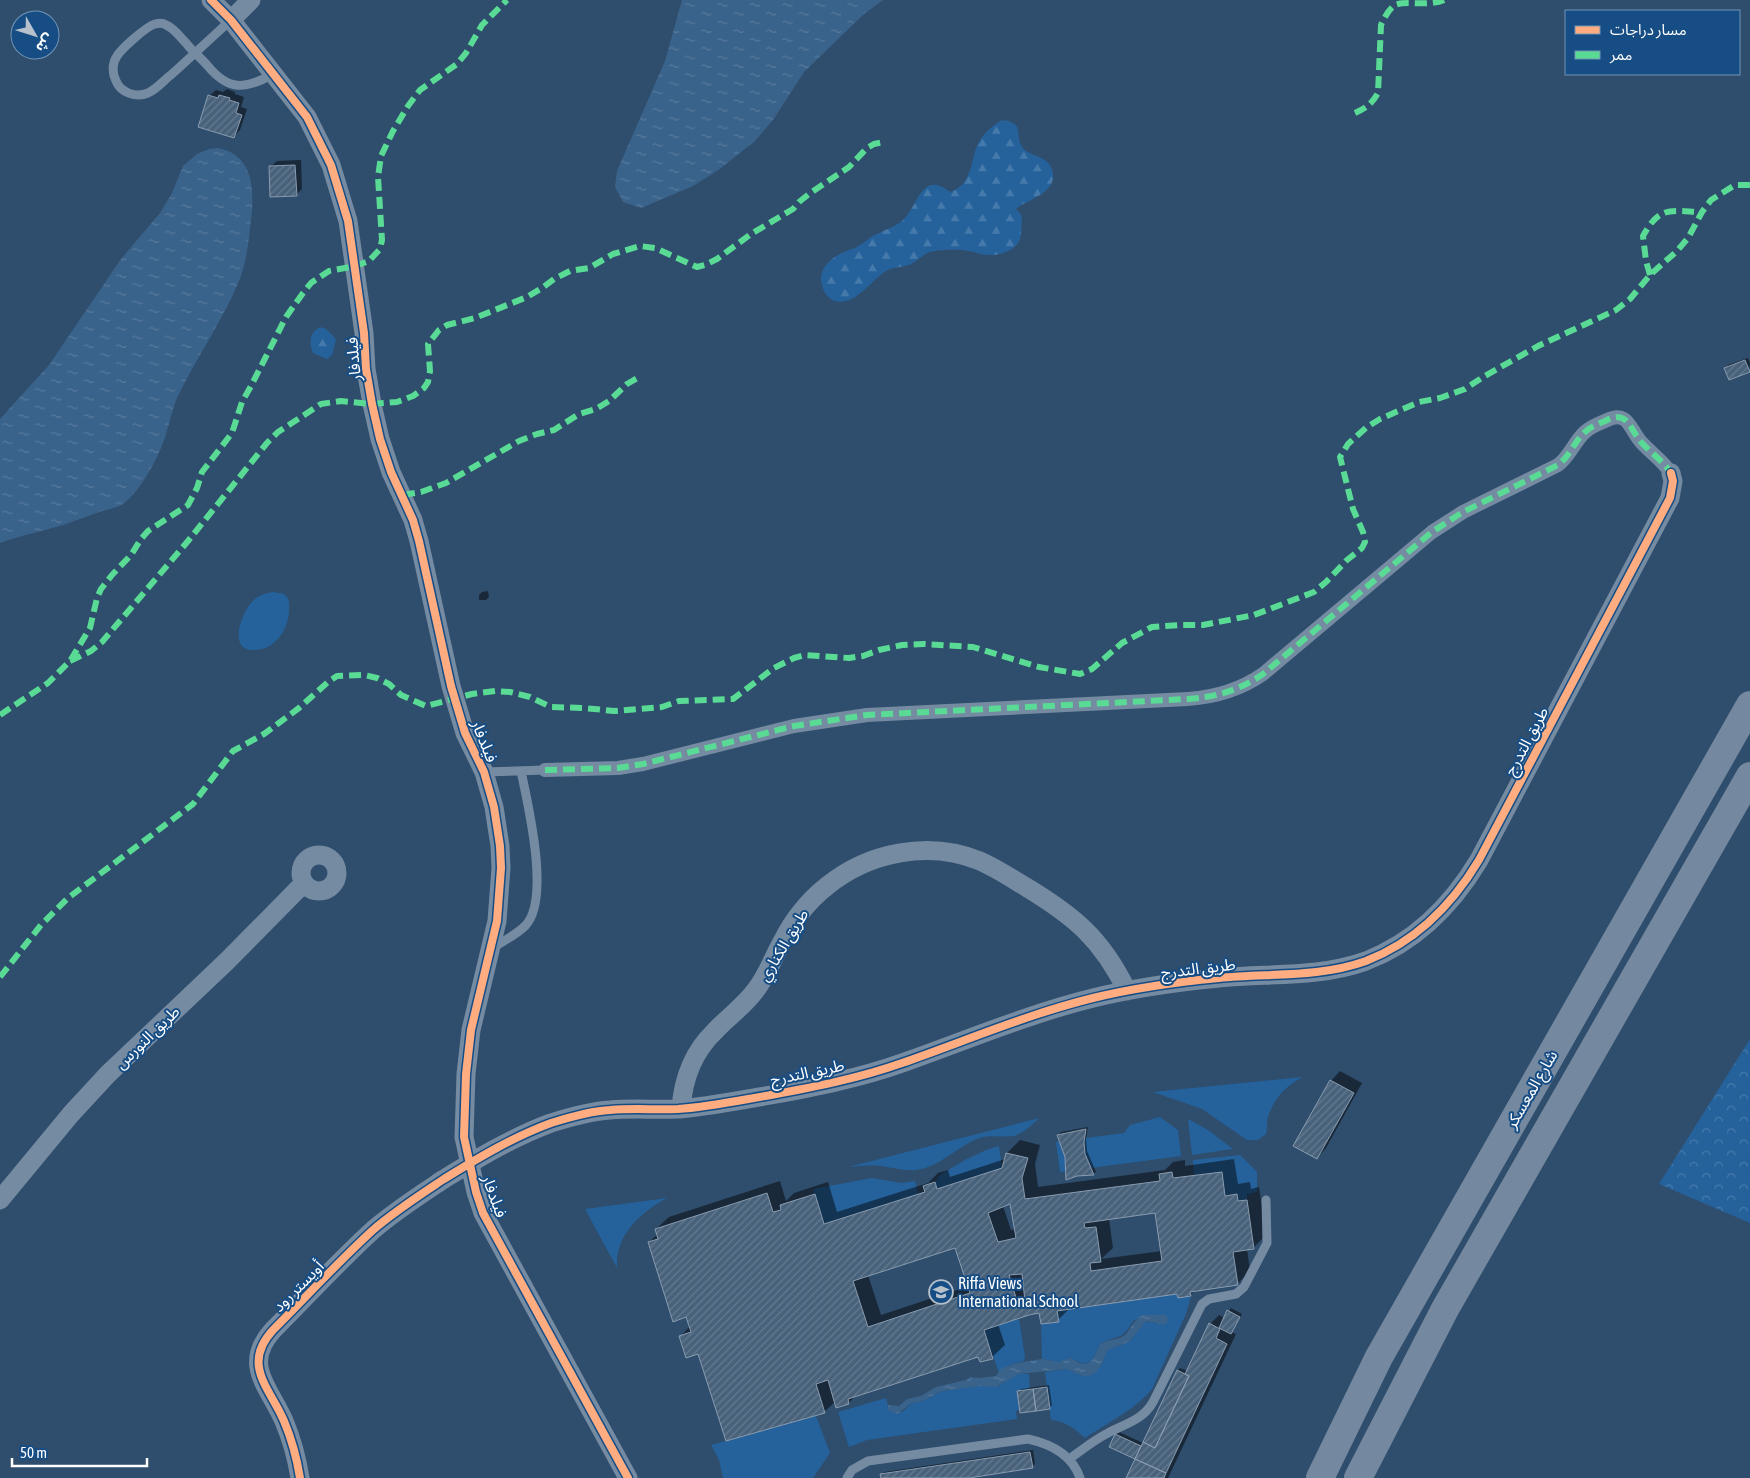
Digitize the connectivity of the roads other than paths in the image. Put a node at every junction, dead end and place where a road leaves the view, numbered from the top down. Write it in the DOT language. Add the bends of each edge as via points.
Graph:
graph roads {
  1 [pos="211,0"];
  2 [pos="252,0"];
  3 [pos="231,20"];
  4 [pos="195,53"];
  5 [pos="273,74"];
  6 [pos="1670,473"];
  7 [pos="1750,705"];
  8 [pos="545,770"];
  9 [pos="521,771"];
  10 [pos="484,772"];
  11 [pos="1750,776"];
  12 [pos="304,883"];
  13 [pos="492,949"];
  14 [pos="1127,991"];
  15 [pos="681,1109"];
  16 [pos="469,1162"];
  17 [pos="0,1200"];
  18 [pos="1266,1200"];
  19 [pos="1069,1459"];
  20 [pos="300,1478"];
  21 [pos="628,1478"];
  22 [pos="847,1478"];
  23 [pos="1080,1478"];
  24 [pos="1320,1478"];
  25 [pos="1358,1478"];
  1 -- 3 [label="street, فيلدفار"];
  2 -- 3 [label="street"];
  3 -- 4 [label="lane"];
  3 -- 5 [label="street, فيلدفار"];
  4 -- 4 [label="lane" via="166,24 156,24 118,55 114,62 114,76 126,92 146,94"];
  4 -- 5 [label="lane" via="217,77 229,84 250,85"];
  5 -- 10 [label="street, فيلدفار" via="307,117 332,165 341,194 350,230 366,369 378,430 391,472 417,534 451,686 465,733"];
  6 -- 8 [label="street" via="1624,418 1611,417 1584,433 1558,465 1463,512 1432,532 1263,674 1242,687 1216,696 867,715 794,726 643,764"];
  6 -- 14 [label="street, طريق التدرج" via="1673,481 1670,498 1479,860 1441,912 1407,940 1347,967 1308,973 1220,978"];
  7 -- 24 [label="main road, شارع المعسكر" via="1378,1356"];
  8 -- 9 [label="lane"];
  9 -- 10 [label="lane"];
  9 -- 13 [label="lane" via="534,838 536,892 525,926"];
  10 -- 13 [label="street, فيلدفار" via="498,827 501,868"];
  11 -- 25 [label="main road" via="1445,1309"];
  12 -- 17 [label="street, طريق النورس" via="108,1074"];
  13 -- 16 [label="street, فيلدفار" via="471,1030 466,1074 464,1137"];
  14 -- 15 [label="street, طريق التدرج" via="1055,1009 888,1067 771,1095"];
  14 -- 15 [label="street, طريق الكناري" via="1112,962 1088,932 1055,905 994,867 948,852 930,850 894,854 842,875 801,912 754,992 695,1055 685,1081"];
  15 -- 16 [label="street, طريق التدرج" via="611,1110 572,1116 528,1132"];
  16 -- 20 [label="street, أويستر رود" via="374,1229 263,1342 258,1359 260,1377 285,1422"];
  16 -- 21 [label="street, فيلدفار" via="483,1213"];
  18 -- 19 [label="lane" via="1267,1243 1244,1287 1236,1294 1209,1299 1202,1304 1144,1414"];
  19 -- 22 [label="lane" via="1045,1442 1028,1439 868,1461 852,1470"];
  19 -- 23 [label="lane"];
}
